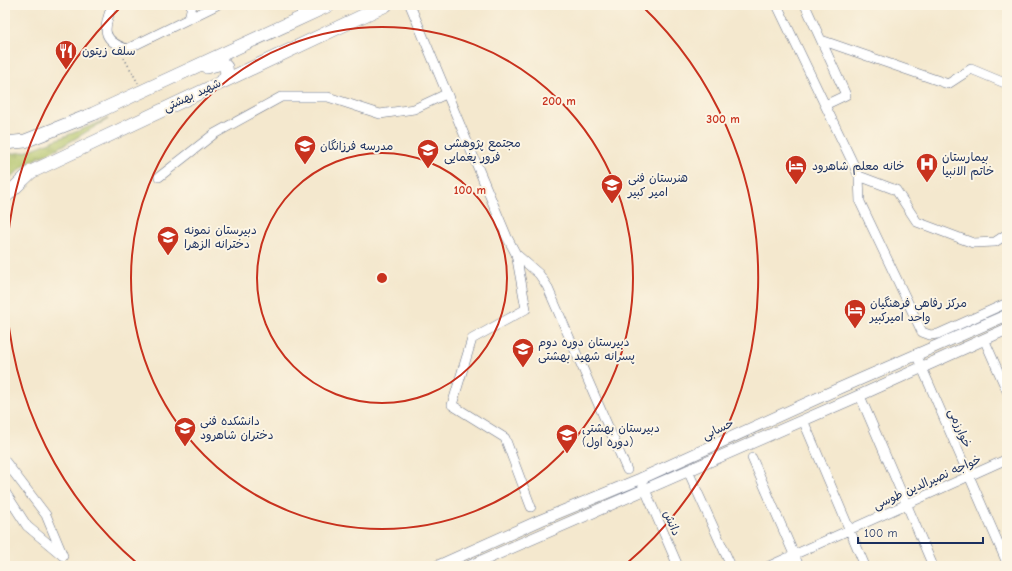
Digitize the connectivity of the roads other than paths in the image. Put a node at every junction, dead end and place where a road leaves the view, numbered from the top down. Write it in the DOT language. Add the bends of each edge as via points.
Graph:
graph roads {
  1 [pos="112,5"];
  2 [pos="192,5"];
  3 [pos="217,5"];
  4 [pos="304,5"];
  5 [pos="329,5"];
  6 [pos="386,5"];
  7 [pos="410,5"];
  8 [pos="777,5"];
  9 [pos="805,5"];
  10 [pos="300,18"];
  11 [pos="189,19"];
  12 [pos="821,40"];
  13 [pos="172,78"];
  14 [pos="222,82"];
  15 [pos="1007,84"];
  16 [pos="446,94"];
  17 [pos="825,105"];
  18 [pos="5,143"];
  19 [pos="859,176"];
  20 [pos="159,177"];
  21 [pos="5,197"];
  22 [pos="1007,234"];
  23 [pos="516,254"];
  24 [pos="1007,303"];
  25 [pos="1007,315"];
  26 [pos="1007,329"];
  27 [pos="984,339"];
  28 [pos="916,354"];
  29 [pos="921,368"];
  30 [pos="1007,391"];
  31 [pos="860,396"];
  32 [pos="802,420"];
  33 [pos="752,458"];
  34 [pos="1007,459"];
  35 [pos="5,461"];
  36 [pos="628,470"];
  37 [pos="688,471"];
  38 [pos="968,477"];
  39 [pos="640,479"];
  40 [pos="645,490"];
  41 [pos="5,492"];
  42 [pos="906,505"];
  43 [pos="531,507"];
  44 [pos="850,530"];
  45 [pos="794,555"];
  46 [pos="1007,563"];
  47 [pos="438,566"];
  48 [pos="470,566"];
  49 [pos="678,566"];
  50 [pos="730,566"];
  51 [pos="769,566"];
  52 [pos="799,566"];
  53 [pos="865,566"];
  54 [pos="933,566"];
  1 -- 11 [label="street" via="105,26 107,36 116,45 127,49"];
  2 -- 11 [label="street"];
  3 -- 11 [label="street"];
  4 -- 10 [label="street"];
  5 -- 10 [label="highway, شهید بهشتی"];
  6 -- 14 [label="highway, شهید بهشتی"];
  7 -- 16 [label="street"];
  8 -- 17 [label="street"];
  9 -- 12 [label="street"];
  10 -- 13 [label="highway, شهید بهشتی"];
  12 -- 15 [label="street" via="948,84 971,69"];
  12 -- 17 [label="street" via="846,95"];
  13 -- 14 [label="highway" via="222,63 227,74"];
  13 -- 18 [label="highway, شهید بهشتی" via="25,141"];
  14 -- 21 [label="highway, شهید بهشتی" via="31,172"];
  16 -- 20 [label="street" via="414,109 380,114 328,97 281,97 214,134"];
  16 -- 23 [label="street"];
  17 -- 19 [label="street"];
  19 -- 22 [label="street" via="896,190 917,222 973,242 995,242"];
  19 -- 24 [label="street" via="860,202 922,332 938,334"];
  23 -- 36 [label="street" via="539,274 547,286"];
  23 -- 43 [label="street" via="526,309 472,339 452,405 505,438"];
  25 -- 28 [label="main road, حسابی"];
  26 -- 27 [label="main road, حسابی"];
  27 -- 29 [label="main road, حسابی"];
  27 -- 30 [label="street"];
  28 -- 29 [label="street, خوارزمی"];
  28 -- 39 [label="main road, حسابی"];
  29 -- 31 [label="main road, حسابی"];
  29 -- 38 [label="street, خوارزمی"];
  31 -- 32 [label="main road, حسابی"];
  31 -- 42 [label="street"];
  32 -- 37 [label="main road, حسابی"];
  32 -- 44 [label="street"];
  33 -- 45 [label="street"];
  34 -- 38 [label="street, خواجه نصیرالدین طوسی"];
  35 -- 41 [label="street" via="46,516 63,556 28,526"];
  37 -- 40 [label="main road, حسابی"];
  37 -- 50 [label="street"];
  38 -- 42 [label="street, خواجه نصیرالدین طوسی"];
  38 -- 46 [label="street, خوارزمی"];
  39 -- 40 [label="street, دانش"];
  39 -- 47 [label="main road, حسابی"];
  40 -- 48 [label="main road, حسابی"];
  40 -- 49 [label="street, دانش"];
  42 -- 44 [label="street, خواجه نصیرالدین طوسی"];
  42 -- 54 [label="street"];
  44 -- 45 [label="street, خواجه نصیرالدین طوسی"];
  44 -- 53 [label="street"];
  45 -- 51 [label="street, خواجه نصیرالدین طوسی"];
  45 -- 52 [label="street"];
}
